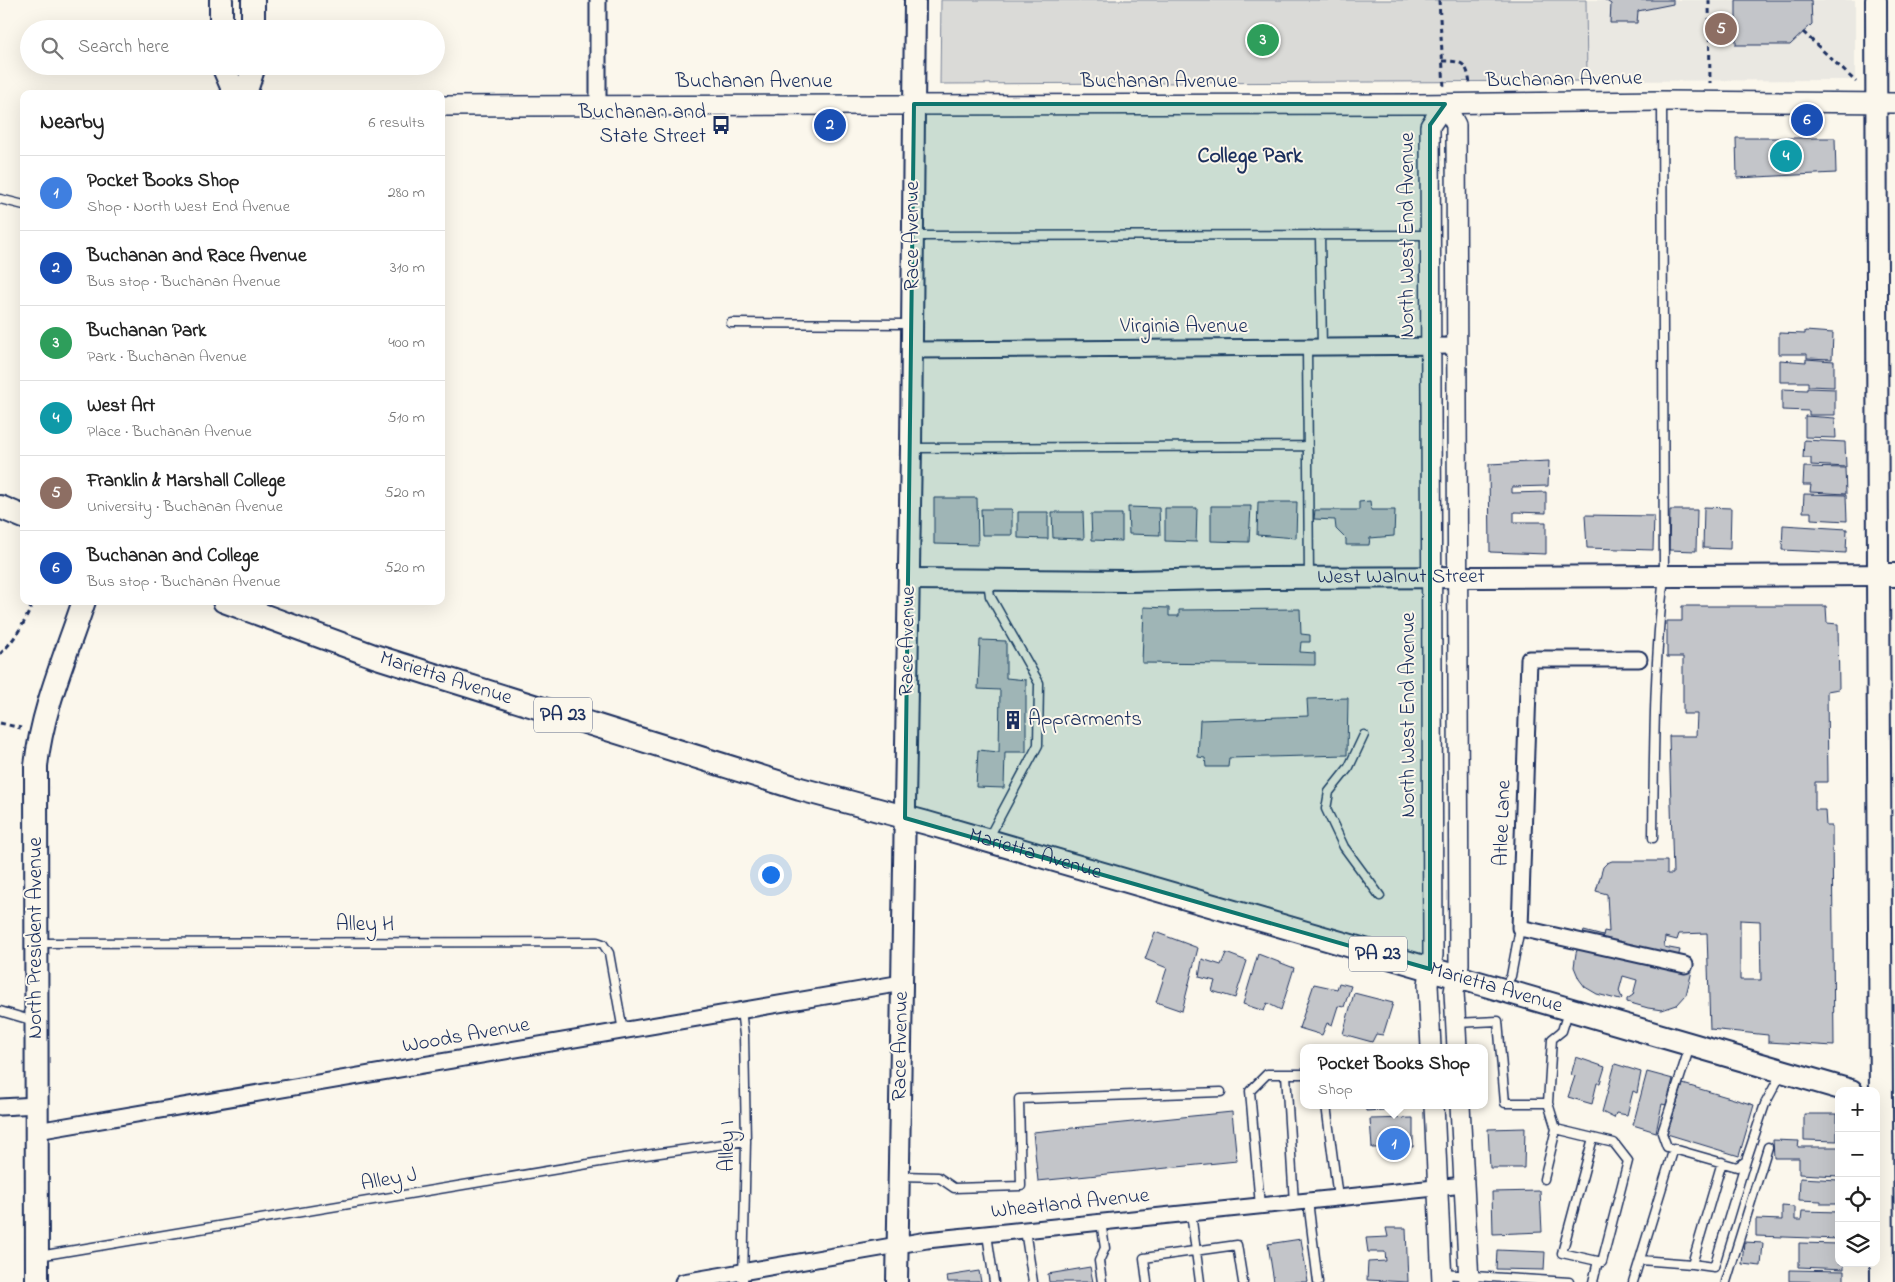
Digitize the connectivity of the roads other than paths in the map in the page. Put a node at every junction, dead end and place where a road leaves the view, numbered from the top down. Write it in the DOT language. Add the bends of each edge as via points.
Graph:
graph roads {
  1 [pos="220,0"];
  2 [pos="253,0"];
  3 [pos="598,0"];
  4 [pos="915,0"];
  5 [pos="1876,0"];
  6 [pos="221,20"];
  7 [pos="254,20"];
  8 [pos="227,75"];
  9 [pos="251,75"];
  10 [pos="233,90"];
  11 [pos="247,90"];
  12 [pos="1662,101"];
  13 [pos="1886,102"];
  14 [pos="914,104"];
  15 [pos="1445,104"];
  16 [pos="598,105"];
  17 [pos="445,106"];
  18 [pos="0,199"];
  19 [pos="20,204"];
  20 [pos="1320,235"];
  21 [pos="1430,235"];
  22 [pos="913,236"];
  23 [pos="731,323"];
  24 [pos="912,324"];
  25 [pos="1430,346"];
  26 [pos="1457,346"];
  27 [pos="1314,347"];
  28 [pos="912,350"];
  29 [pos="1308,446"];
  30 [pos="911,448"];
  31 [pos="0,507"];
  32 [pos="20,515"];
  33 [pos="1887,575"];
  34 [pos="1664,576"];
  35 [pos="1431,577"];
  36 [pos="1458,577"];
  37 [pos="1308,578"];
  38 [pos="988,579"];
  39 [pos="909,580"];
  40 [pos="83,605"];
  41 [pos="235,605"];
  42 [pos="1639,658"];
  43 [pos="1364,735"];
  44 [pos="905,818"];
  45 [pos="1652,838"];
  46 [pos="987,840"];
  47 [pos="1380,896"];
  48 [pos="1520,928"];
  49 [pos="36,943"];
  50 [pos="1685,965"];
  51 [pos="1430,969"];
  52 [pos="1457,976"];
  53 [pos="902,983"];
  54 [pos="1504,990"];
  55 [pos="1569,1009"];
  56 [pos="0,1010"];
  57 [pos="741,1010"];
  58 [pos="36,1022"];
  59 [pos="1456,1023"];
  60 [pos="623,1031"];
  61 [pos="1431,1044"];
  62 [pos="1457,1044"];
  63 [pos="1690,1044"];
  64 [pos="1782,1072"];
  65 [pos="1286,1074"];
  66 [pos="1300,1074"];
  67 [pos="1836,1087"];
  68 [pos="1887,1090"];
  69 [pos="1221,1092"];
  70 [pos="1548,1103"];
  71 [pos="37,1105"];
  72 [pos="0,1107"];
  73 [pos="1327,1109"];
  74 [pos="1434,1109"];
  75 [pos="1460,1109"];
  76 [pos="1556,1129"];
  77 [pos="37,1131"];
  78 [pos="1593,1138"];
  79 [pos="746,1141"];
  80 [pos="1768,1147"];
  81 [pos="1674,1148"];
  82 [pos="1746,1161"];
  83 [pos="1722,1162"];
  84 [pos="898,1176"];
  85 [pos="1544,1179"];
  86 [pos="1464,1185"];
  87 [pos="1438,1188"];
  88 [pos="1338,1198"];
  89 [pos="1301,1202"];
  90 [pos="1260,1206"];
  91 [pos="1191,1213"];
  92 [pos="1101,1222"];
  93 [pos="1025,1230"];
  94 [pos="987,1234"];
  95 [pos="897,1245"];
  96 [pos="1196,1251"];
  97 [pos="37,1257"];
  98 [pos="1640,1260"];
  99 [pos="1598,1261"];
  100 [pos="1692,1264"];
  101 [pos="743,1277"];
  102 [pos="1442,1278"];
  103 [pos="1468,1279"];
  104 [pos="37,1282"];
  105 [pos="683,1282"];
  106 [pos="897,1282"];
  107 [pos="994,1282"];
  108 [pos="1033,1282"];
  109 [pos="1102,1282"];
  110 [pos="1148,1282"];
  111 [pos="1200,1282"];
  112 [pos="1243,1282"];
  113 [pos="1318,1282"];
  114 [pos="1569,1282"];
  115 [pos="1593,1282"];
  116 [pos="1633,1282"];
  117 [pos="1726,1282"];
  118 [pos="1882,1282"];
  1 -- 6 [label="main road"];
  2 -- 7 [label="main road"];
  3 -- 16 [label="street"];
  4 -- 14 [label="main road, Race Avenue"];
  5 -- 13 [label="main road"];
  8 -- 10 [label="main road"];
  9 -- 11 [label="main road"];
  12 -- 13 [label="street, Buchanan Avenue"];
  12 -- 15 [label="street, Buchanan Avenue"];
  12 -- 34 [label="lane"];
  13 -- 33 [label="main road"];
  14 -- 15 [label="street, Buchanan Avenue"];
  14 -- 16 [label="street, Buchanan Avenue"];
  14 -- 22 [label="main road, Race Avenue"];
  15 -- 21 [label="street, North West End Avenue" via="1430,126"];
  15 -- 26 [label="street" via="1456,125"];
  16 -- 17 [label="street, Buchanan Avenue"];
  18 -- 19 [label="lane"];
  20 -- 21 [label="lane"];
  20 -- 22 [label="lane"];
  20 -- 27 [label="lane"];
  21 -- 25 [label="street, North West End Avenue"];
  22 -- 24 [label="main road, Race Avenue"];
  23 -- 24 [label="lane"];
  24 -- 28 [label="main road, Race Avenue"];
  25 -- 26 [label="street, Virginia Avenue"];
  25 -- 27 [label="street, Virginia Avenue"];
  25 -- 35 [label="street, North West End Avenue"];
  26 -- 36 [label="street"];
  27 -- 28 [label="street, Virginia Avenue"];
  27 -- 29 [label="lane"];
  28 -- 30 [label="main road, Race Avenue"];
  29 -- 30 [label="lane"];
  29 -- 37 [label="lane"];
  30 -- 39 [label="main road, Race Avenue"];
  31 -- 32 [label="main road"];
  33 -- 34 [label="main road, West Walnut Street"];
  33 -- 68 [label="main road"];
  34 -- 36 [label="main road, West Walnut Street"];
  34 -- 45 [label="lane" via="1659,618"];
  35 -- 36 [label="main road, West Walnut Street"];
  35 -- 37 [label="main road, West Walnut Street"];
  35 -- 51 [label="street, North West End Avenue" via="1433,955"];
  36 -- 52 [label="street"];
  37 -- 38 [label="main road, West Walnut Street"];
  38 -- 39 [label="main road, West Walnut Street"];
  38 -- 46 [label="lane" via="990,596 1040,683 1038,745"];
  39 -- 44 [label="main road, Race Avenue"];
  40 -- 49 [label="main road, North President Avenue" via="38,747"];
  41 -- 44 [label="main road, Marietta Avenue / PA 23" via="374,656 791,786"];
  42 -- 48 [label="street, Atlee Lane" via="1529,659"];
  43 -- 47 [label="lane" via="1349,767 1329,792 1326,810 1344,847"];
  44 -- 46 [label="main road, Marietta Avenue / PA 23"];
  44 -- 53 [label="main road, Race Avenue"];
  46 -- 51 [label="main road, Marietta Avenue / PA 23"];
  48 -- 50 [label="street"];
  48 -- 54 [label="lane" via="1511,976"];
  49 -- 58 [label="main road, North President Avenue"];
  49 -- 60 [label="lane, Alley H" via="597,942 610,953"];
  51 -- 52 [label="main road, Marietta Avenue / PA 23"];
  51 -- 61 [label="street, North West End Avenue"];
  52 -- 54 [label="main road, Marietta Avenue / PA 23"];
  52 -- 59 [label="street" via="1454,992"];
  53 -- 57 [label="street, Woods Avenue"];
  53 -- 84 [label="main road, Race Avenue"];
  54 -- 55 [label="main road, Marietta Avenue / PA 23"];
  55 -- 63 [label="main road, Marietta Avenue / PA 23"];
  55 -- 70 [label="lane" via="1562,1031 1552,1039"];
  56 -- 58 [label="lane"];
  57 -- 60 [label="street, Woods Avenue"];
  57 -- 79 [label="lane, Alley I"];
  58 -- 71 [label="main road, North President Avenue"];
  59 -- 62 [label="street"];
  59 -- 70 [label="lane" via="1498,1021 1505,1103"];
  60 -- 77 [label="street, Woods Avenue"];
  63 -- 64 [label="main road, Marietta Avenue / PA 23"];
  63 -- 81 [label="lane" via="1662,1133 1667,1147"];
  64 -- 67 [label="main road, Marietta Avenue / PA 23"];
  64 -- 82 [label="lane" via="1765,1104"];
  65 -- 66 [label="lane"];
  65 -- 89 [label="lane"];
  65 -- 90 [label="lane" via="1267,1074 1250,1091"];
  68 -- 118 [label="main road"];
  69 -- 84 [label="lane" via="1019,1099 1021,1186 954,1188 938,1177"];
  70 -- 76 [label="lane"];
  71 -- 72 [label="street"];
  71 -- 77 [label="main road, North President Avenue"];
  73 -- 88 [label="lane"];
  74 -- 87 [label="street"];
  75 -- 86 [label="street"];
  76 -- 78 [label="lane"];
  76 -- 85 [label="lane"];
  77 -- 97 [label="main road, North President Avenue"];
  78 -- 99 [label="lane" via="1614,1143 1628,1161 1602,1262"];
  78 -- 99 [label="lane" via="1562,1253"];
  79 -- 97 [label="lane, Alley J" via="624,1158"];
  79 -- 101 [label="lane, Alley I"];
  80 -- 117 [label="lane"];
  81 -- 83 [label="lane"];
  81 -- 98 [label="lane"];
  82 -- 83 [label="lane" via="1737,1167"];
  82 -- 100 [label="lane" via="1714,1267"];
  83 -- 100 [label="lane"];
  84 -- 95 [label="main road, Race Avenue"];
  86 -- 87 [label="street, Wheatland Avenue"];
  86 -- 103 [label="street"];
  87 -- 88 [label="street, Wheatland Avenue"];
  87 -- 102 [label="street"];
  88 -- 89 [label="street, Wheatland Avenue"];
  89 -- 90 [label="street, Wheatland Avenue"];
  89 -- 113 [label="lane"];
  90 -- 91 [label="street, Wheatland Avenue"];
  91 -- 92 [label="street, Wheatland Avenue"];
  91 -- 96 [label="lane"];
  92 -- 93 [label="street, Wheatland Avenue"];
  92 -- 109 [label="lane" via="1105,1248 1099,1261"];
  93 -- 94 [label="street, Wheatland Avenue"];
  93 -- 108 [label="lane"];
  94 -- 95 [label="street, Wheatland Avenue"];
  94 -- 107 [label="lane"];
  95 -- 101 [label="street, Wheatland Avenue"];
  95 -- 106 [label="main road, Race Avenue"];
  96 -- 110 [label="lane" via="1144,1258"];
  96 -- 111 [label="lane"];
  96 -- 112 [label="lane" via="1238,1245"];
  97 -- 104 [label="main road, North President Avenue"];
  98 -- 100 [label="lane"];
  98 -- 116 [label="lane"];
  99 -- 115 [label="lane"];
  101 -- 105 [label="street, Wheatland Avenue"];
  102 -- 103 [label="lane"];
  103 -- 114 [label="lane"];
}
